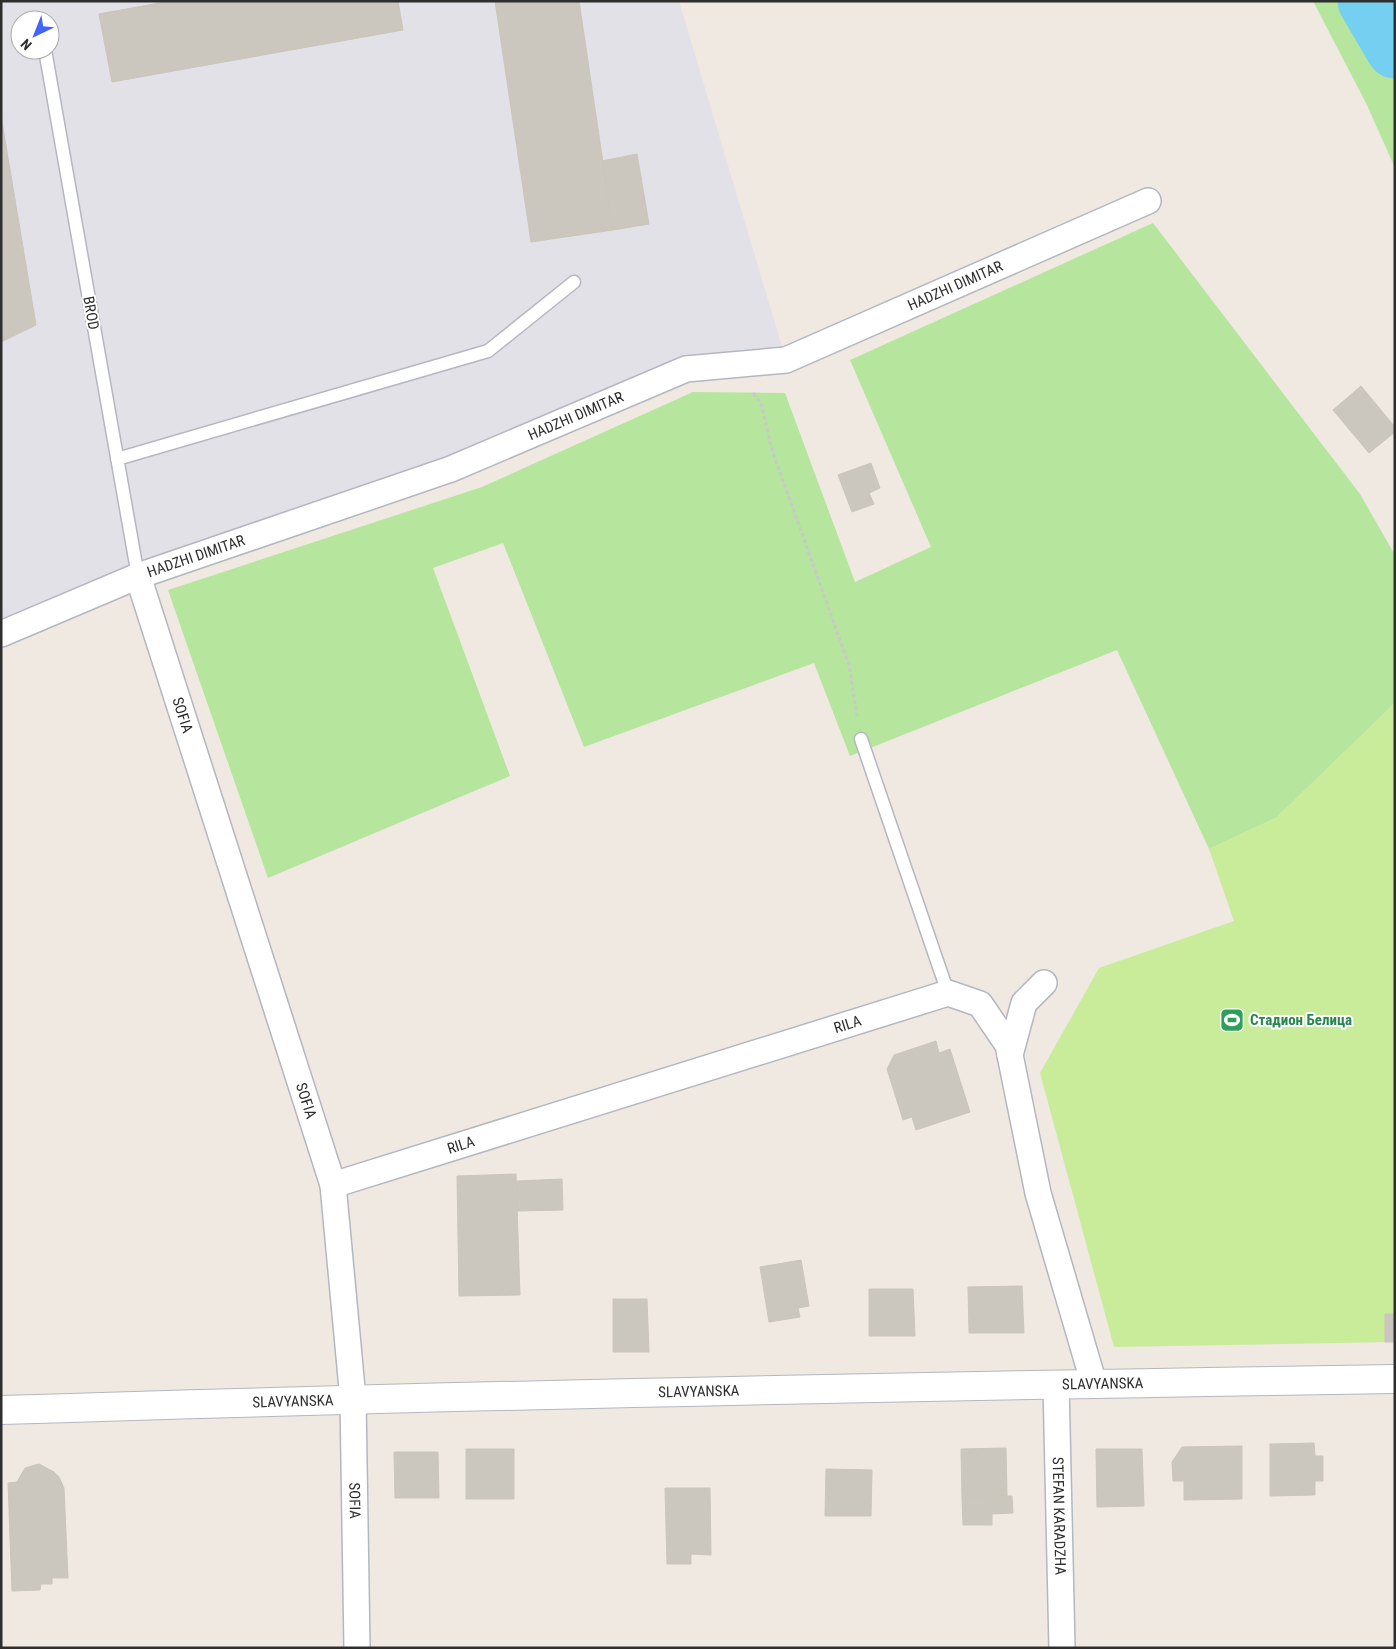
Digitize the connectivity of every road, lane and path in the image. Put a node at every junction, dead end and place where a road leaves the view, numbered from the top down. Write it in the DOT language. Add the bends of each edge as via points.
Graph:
graph roads {
  1 [pos="47,60"];
  2 [pos="1148,202"];
  3 [pos="574,282"];
  4 [pos="729,366"];
  5 [pos="117,459"];
  6 [pos="138,576"];
  7 [pos="1,634"];
  8 [pos="861,739"];
  9 [pos="1044,984"];
  10 [pos="948,993"];
  11 [pos="1010,1055"];
  12 [pos="333,1185"];
  13 [pos="1395,1379"];
  14 [pos="1056,1384"];
  15 [pos="1094,1384"];
  16 [pos="353,1399"];
  17 [pos="1,1410"];
  18 [pos="357,1648"];
  19 [pos="1062,1648"];
  1 -- 5 [label="lane, BROD"];
  2 -- 4 [label="street, HADZHI DIMITAR" via="786,360"];
  3 -- 5 [label="lane" via="488,351"];
  4 -- 6 [label="street, HADZHI DIMITAR" via="686,369 451,469"];
  4 -- 8 [label="path" via="761,403 771,446 849,665"];
  5 -- 6 [label="lane, BROD"];
  6 -- 7 [label="street, HADZHI DIMITAR"];
  6 -- 12 [label="street, SOFIA"];
  8 -- 10 [label="lane"];
  9 -- 11 [label="street" via="1024,1003"];
  10 -- 11 [label="street" via="980,1004 1008,1045"];
  10 -- 12 [label="street, RILA"];
  11 -- 15 [label="street" via="1038,1192"];
  12 -- 16 [label="street, SOFIA"];
  13 -- 15 [label="street, SLAVYANSKA"];
  14 -- 15 [label="street, SLAVYANSKA"];
  14 -- 16 [label="street, SLAVYANSKA"];
  14 -- 19 [label="street, STEFAN KARADZHA"];
  16 -- 17 [label="street, SLAVYANSKA"];
  16 -- 18 [label="street, SOFIA"];
}
